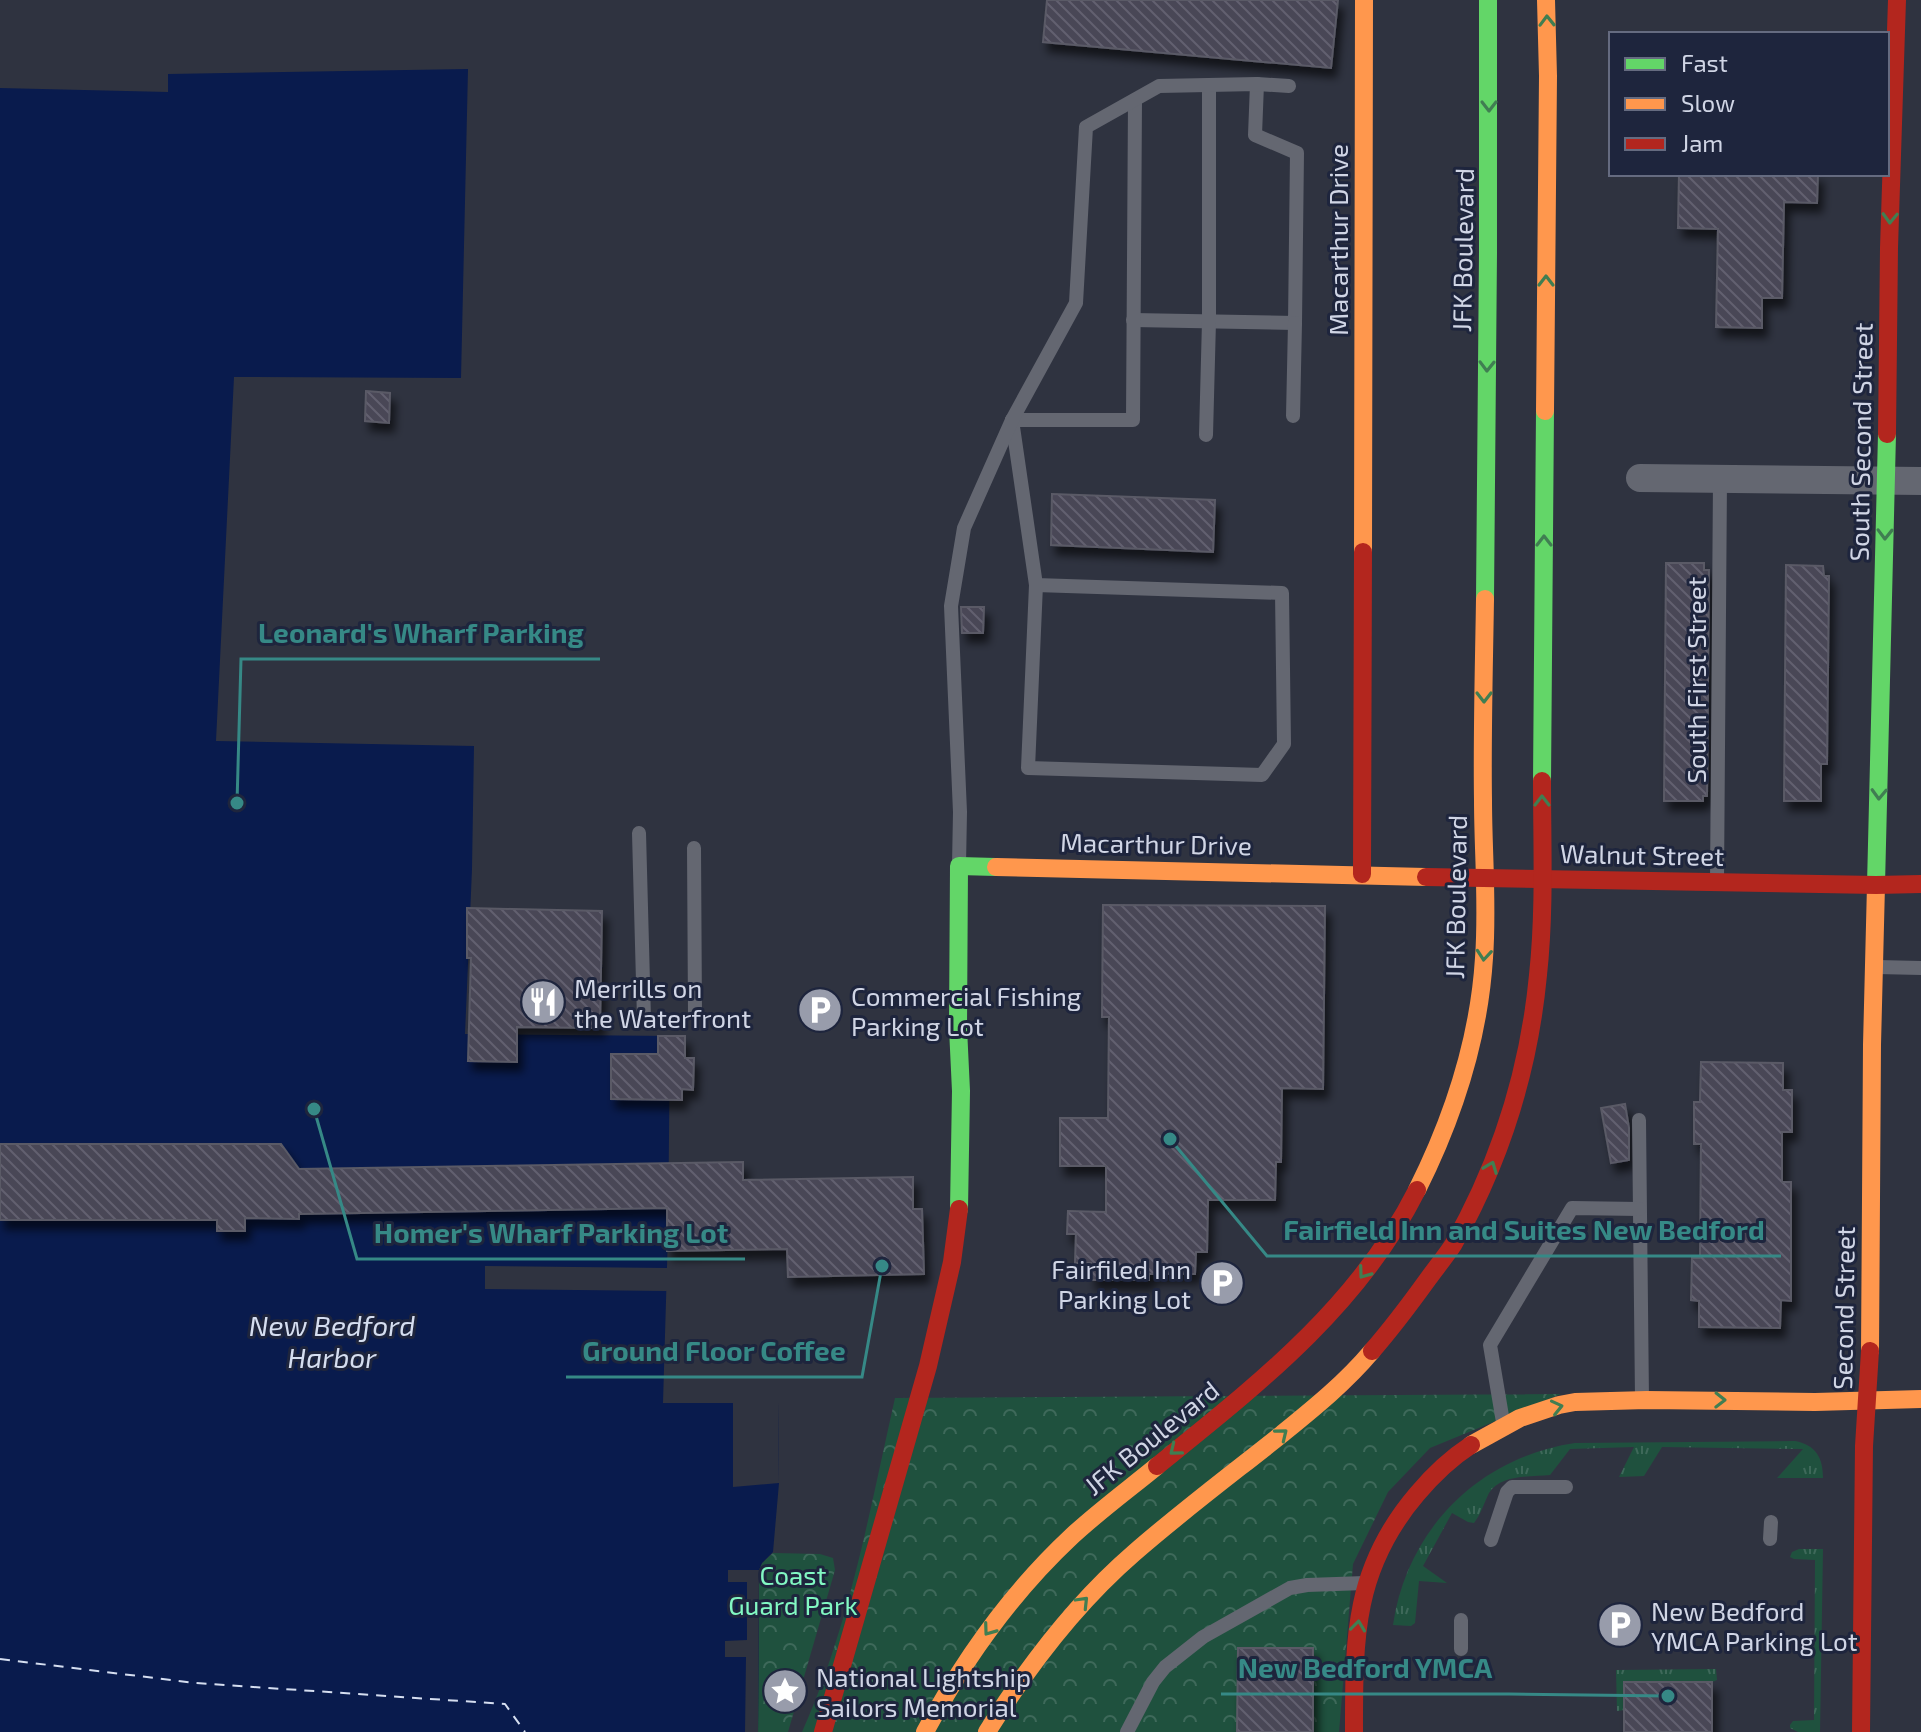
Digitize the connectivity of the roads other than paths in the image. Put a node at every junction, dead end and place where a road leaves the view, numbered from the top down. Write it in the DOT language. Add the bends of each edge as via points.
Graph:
graph roads {
  1 [pos="1364,0"];
  2 [pos="1488,0"];
  3 [pos="1546,0"];
  4 [pos="1897,0"];
  5 [pos="1257,84"];
  6 [pos="1209,85"];
  7 [pos="1289,86"];
  8 [pos="1135,100"];
  9 [pos="1133,320"];
  10 [pos="1209,321"];
  11 [pos="1295,323"];
  12 [pos="1293,416"];
  13 [pos="1012,420"];
  14 [pos="1206,435"];
  15 [pos="1640,478"];
  16 [pos="1720,479"];
  17 [pos="1886,480"];
  18 [pos="1921,481"];
  19 [pos="1036,585"];
  20 [pos="639,833"];
  21 [pos="694,848"];
  22 [pos="959,866"];
  23 [pos="1362,874"];
  24 [pos="1484,878"];
  25 [pos="1542,879"];
  26 [pos="1717,882"];
  27 [pos="1921,884"];
  28 [pos="1876,885"];
  29 [pos="1874,967"];
  30 [pos="1921,968"];
  31 [pos="695,1014"];
  32 [pos="644,1019"];
  33 [pos="1639,1120"];
  34 [pos="1639,1209"];
  35 [pos="1867,1399"];
  36 [pos="1921,1399"];
  37 [pos="1642,1400"];
  38 [pos="1504,1426"];
  39 [pos="1566,1487"];
  40 [pos="1771,1522"];
  41 [pos="1770,1539"];
  42 [pos="1491,1540"];
  43 [pos="1366,1583"];
  44 [pos="1461,1620"];
  45 [pos="1461,1649"];
  46 [pos="823,1732"];
  47 [pos="925,1732"];
  48 [pos="987,1732"];
  49 [pos="1127,1732"];
  50 [pos="1354,1732"];
  51 [pos="1861,1732"];
  1 -- 23 [label="main road, Macarthur Drive"];
  2 -- 24 [label="main road, JFK Boulevard, one-way"];
  25 -- 3 [label="main road, one-way"];
  4 -- 17 [label="main road, South Second Street, one-way"];
  5 -- 6 [label="lane"];
  5 -- 7 [label="lane"];
  5 -- 11 [label="lane" via="1255,135 1297,153"];
  6 -- 8 [label="lane" via="1159,86"];
  6 -- 10 [label="lane"];
  8 -- 9 [label="lane"];
  8 -- 13 [label="lane" via="1086,127 1076,303"];
  9 -- 10 [label="lane"];
  9 -- 13 [label="lane" via="1133,420"];
  10 -- 11 [label="lane"];
  10 -- 14 [label="lane"];
  11 -- 12 [label="lane"];
  13 -- 19 [label="lane"];
  13 -- 22 [label="lane" via="964,528 951,606"];
  15 -- 16 [label="street"];
  16 -- 17 [label="street"];
  16 -- 26 [label="lane, South First Street"];
  17 -- 18 [label="street"];
  17 -- 28 [label="main road, South Second Street, one-way"];
  19 -- 19 [label="lane" via="1028,768 1262,775 1284,744 1282,593"];
  20 -- 32 [label="lane"];
  21 -- 31 [label="lane"];
  22 -- 23 [label="main road, Macarthur Drive"];
  22 -- 46 [label="main road" via="960,1183 952,1262 928,1366"];
  23 -- 24 [label="main road, Walnut Street"];
  24 -- 25 [label="main road, Walnut Street"];
  24 -- 47 [label="main road, JFK Boulevard, one-way" via="1485,950 1460,1085 1431,1160 1389,1238 1334,1310 1275,1369 1038,1569 978,1644"];
  25 -- 26 [label="main road, Walnut Street"];
  48 -- 25 [label="main road, one-way" via="1062,1625 1132,1555 1330,1395 1400,1319 1452,1245 1486,1179 1520,1083 1541,954"];
  26 -- 28 [label="main road, Walnut Street"];
  27 -- 28 [label="main road, Walnut Street"];
  28 -- 29 [label="main road, Second Street"];
  29 -- 30 [label="lane"];
  29 -- 35 [label="main road, Second Street"];
  33 -- 34 [label="lane"];
  34 -- 37 [label="lane"];
  34 -- 38 [label="lane" via="1572,1208 1490,1345"];
  35 -- 36 [label="main road"];
  37 -- 35 [label="main road, one-way"];
  35 -- 51 [label="main road, Second Street"];
  38 -- 37 [label="main road, one-way" via="1561,1405"];
  38 -- 43 [label="main road" via="1455,1455 1428,1480 1386,1536"];
  39 -- 42 [label="lane" via="1512,1487"];
  40 -- 41 [label="lane"];
  43 -- 49 [label="lane" via="1290,1588 1203,1637 1165,1667"];
  50 -- 43 [label="main road, one-way" via="1356,1648"];
  44 -- 45 [label="lane"];
}
